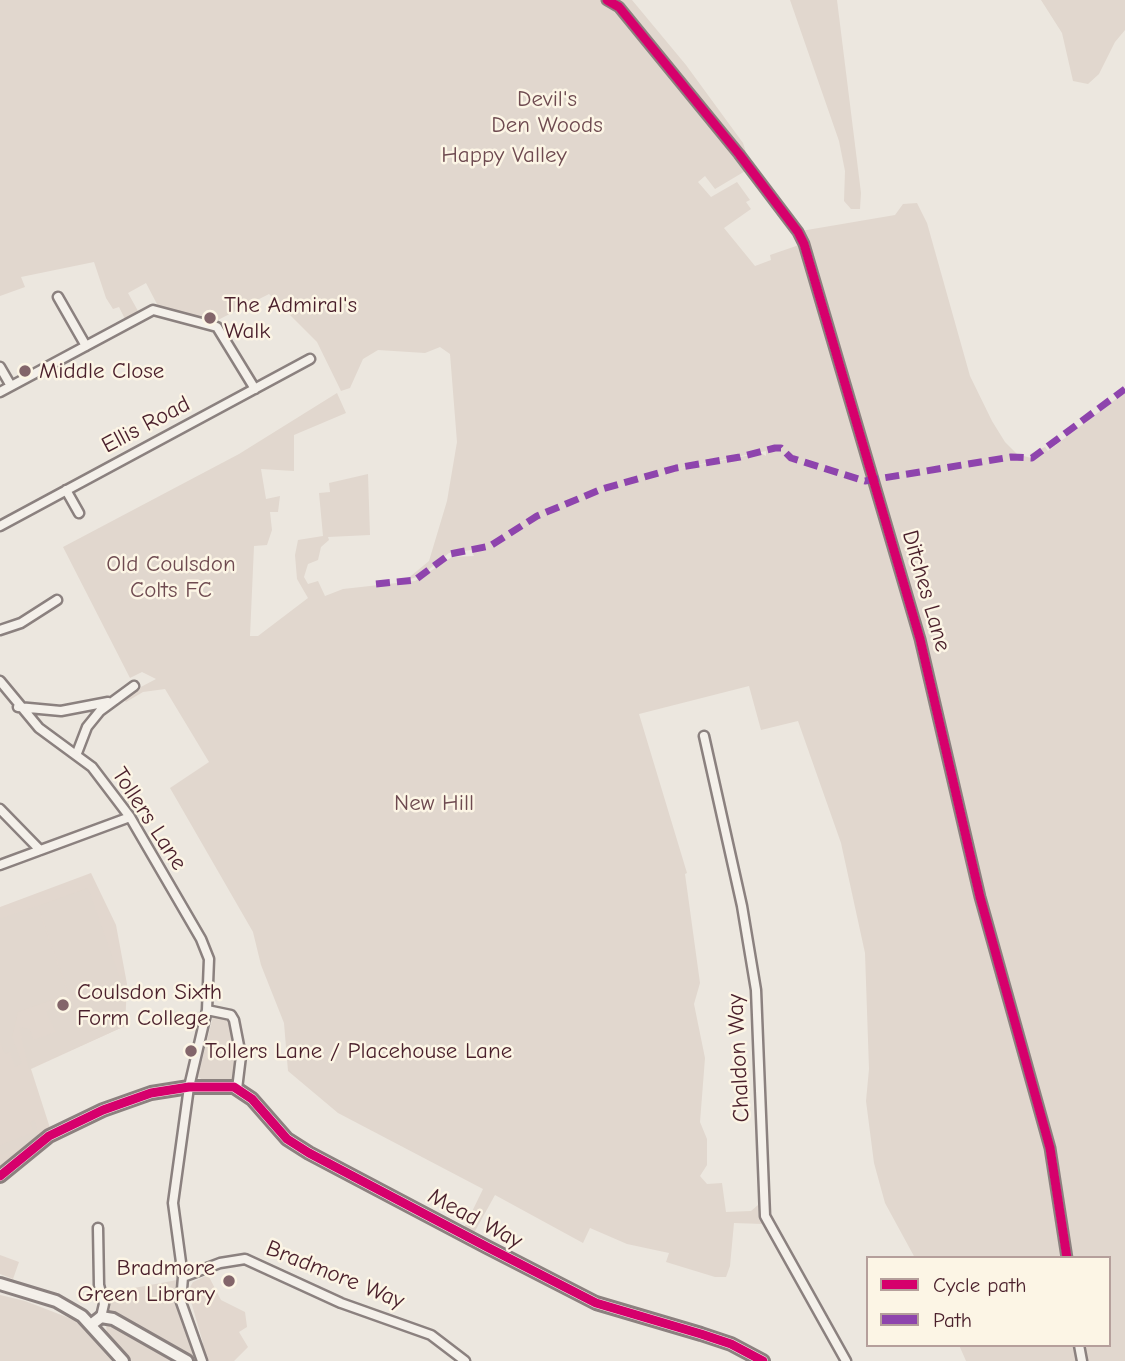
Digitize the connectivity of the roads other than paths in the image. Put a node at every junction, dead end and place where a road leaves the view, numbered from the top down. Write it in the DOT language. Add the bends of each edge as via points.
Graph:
graph roads {
  1 [pos="607,0"];
  2 [pos="58,297"];
  3 [pos="86,346"];
  4 [pos="310,359"];
  5 [pos="0,367"];
  6 [pos="11,386"];
  7 [pos="255,389"];
  8 [pos="0,392"];
  9 [pos="66,490"];
  10 [pos="79,513"];
  11 [pos="0,526"];
  12 [pos="57,600"];
  13 [pos="0,629"];
  14 [pos="0,681"];
  15 [pos="134,686"];
  16 [pos="108,702"];
  17 [pos="18,707"];
  18 [pos="704,736"];
  19 [pos="77,753"];
  20 [pos="0,809"];
  21 [pos="130,817"];
  22 [pos="40,850"];
  23 [pos="0,865"];
  24 [pos="207,1010"];
  25 [pos="189,1087"];
  26 [pos="237,1089"];
  27 [pos="0,1176"];
  28 [pos="98,1228"];
  29 [pos="1067,1256"];
  30 [pos="183,1277"];
  31 [pos="0,1284"];
  32 [pos="97,1321"];
  33 [pos="123,1361"];
  34 [pos="187,1361"];
  35 [pos="202,1361"];
  36 [pos="465,1361"];
  37 [pos="763,1361"];
  38 [pos="846,1361"];
  1 -- 29 [label="street, Ditches Lane" via="619,6 739,154 803,242 920,639 980,897 1050,1148"];
  2 -- 3 [label="street"];
  3 -- 6 [label="street"];
  3 -- 7 [label="street" via="161,310 217,327"];
  4 -- 7 [label="street, Ellis Road"];
  5 -- 6 [label="street"];
  6 -- 8 [label="street"];
  7 -- 9 [label="street, Ellis Road"];
  9 -- 10 [label="street"];
  9 -- 11 [label="street, Ellis Road"];
  12 -- 13 [label="street" via="21,624"];
  14 -- 17 [label="street, Tollers Lane"];
  15 -- 16 [label="street"];
  16 -- 17 [label="street" via="61,711"];
  16 -- 19 [label="street" via="86,727"];
  17 -- 19 [label="street, Tollers Lane" via="39,728"];
  18 -- 38 [label="street, Chaldon Way" via="756,990 765,1216"];
  19 -- 21 [label="street, Tollers Lane"];
  20 -- 22 [label="street"];
  21 -- 22 [label="street"];
  21 -- 24 [label="street, Tollers Lane" via="209,959"];
  22 -- 23 [label="street"];
  24 -- 25 [label="street, Tollers Lane"];
  24 -- 26 [label="street" via="231,1015 234,1020 241,1056"];
  25 -- 26 [label="street"];
  25 -- 27 [label="street" via="151,1093 103,1110 49,1136"];
  25 -- 30 [label="street, Tollers Lane" via="173,1203"];
  26 -- 37 [label="street, Mead Way" via="252,1099 287,1139 309,1153 558,1285 596,1303 731,1344"];
  28 -- 32 [label="street" via="104,1304"];
  30 -- 35 [label="street, Tollers Lane" via="181,1302"];
  30 -- 36 [label="street, Bradmore Way" via="245,1259 341,1303 431,1335"];
  31 -- 32 [label="street" via="56,1301"];
  32 -- 33 [label="street"];
  32 -- 34 [label="street" via="113,1319 138,1330"];
}
